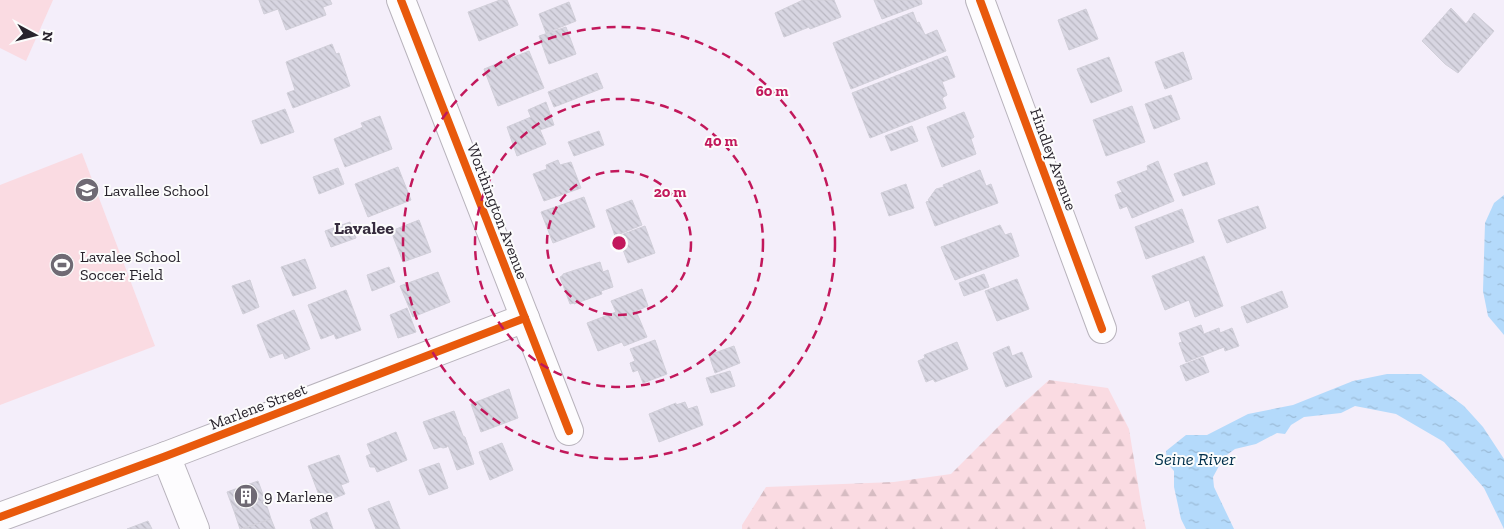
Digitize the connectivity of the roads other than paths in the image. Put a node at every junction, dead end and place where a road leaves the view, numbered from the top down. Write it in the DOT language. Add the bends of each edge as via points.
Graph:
graph roads {
  1 [pos="402,0"];
  2 [pos="980,0"];
  3 [pos="525,318"];
  4 [pos="1102,329"];
  5 [pos="569,431"];
  6 [pos="166,456"];
  7 [pos="0,517"];
  8 [pos="195,529"];
  1 -- 3 [label="street, Worthington Avenue"];
  2 -- 4 [label="street, Hindley Avenue"];
  3 -- 5 [label="street, Worthington Avenue"];
  3 -- 6 [label="street, Marlene Street"];
  6 -- 7 [label="street, Marlene Street"];
  6 -- 8 [label="street"];
}
